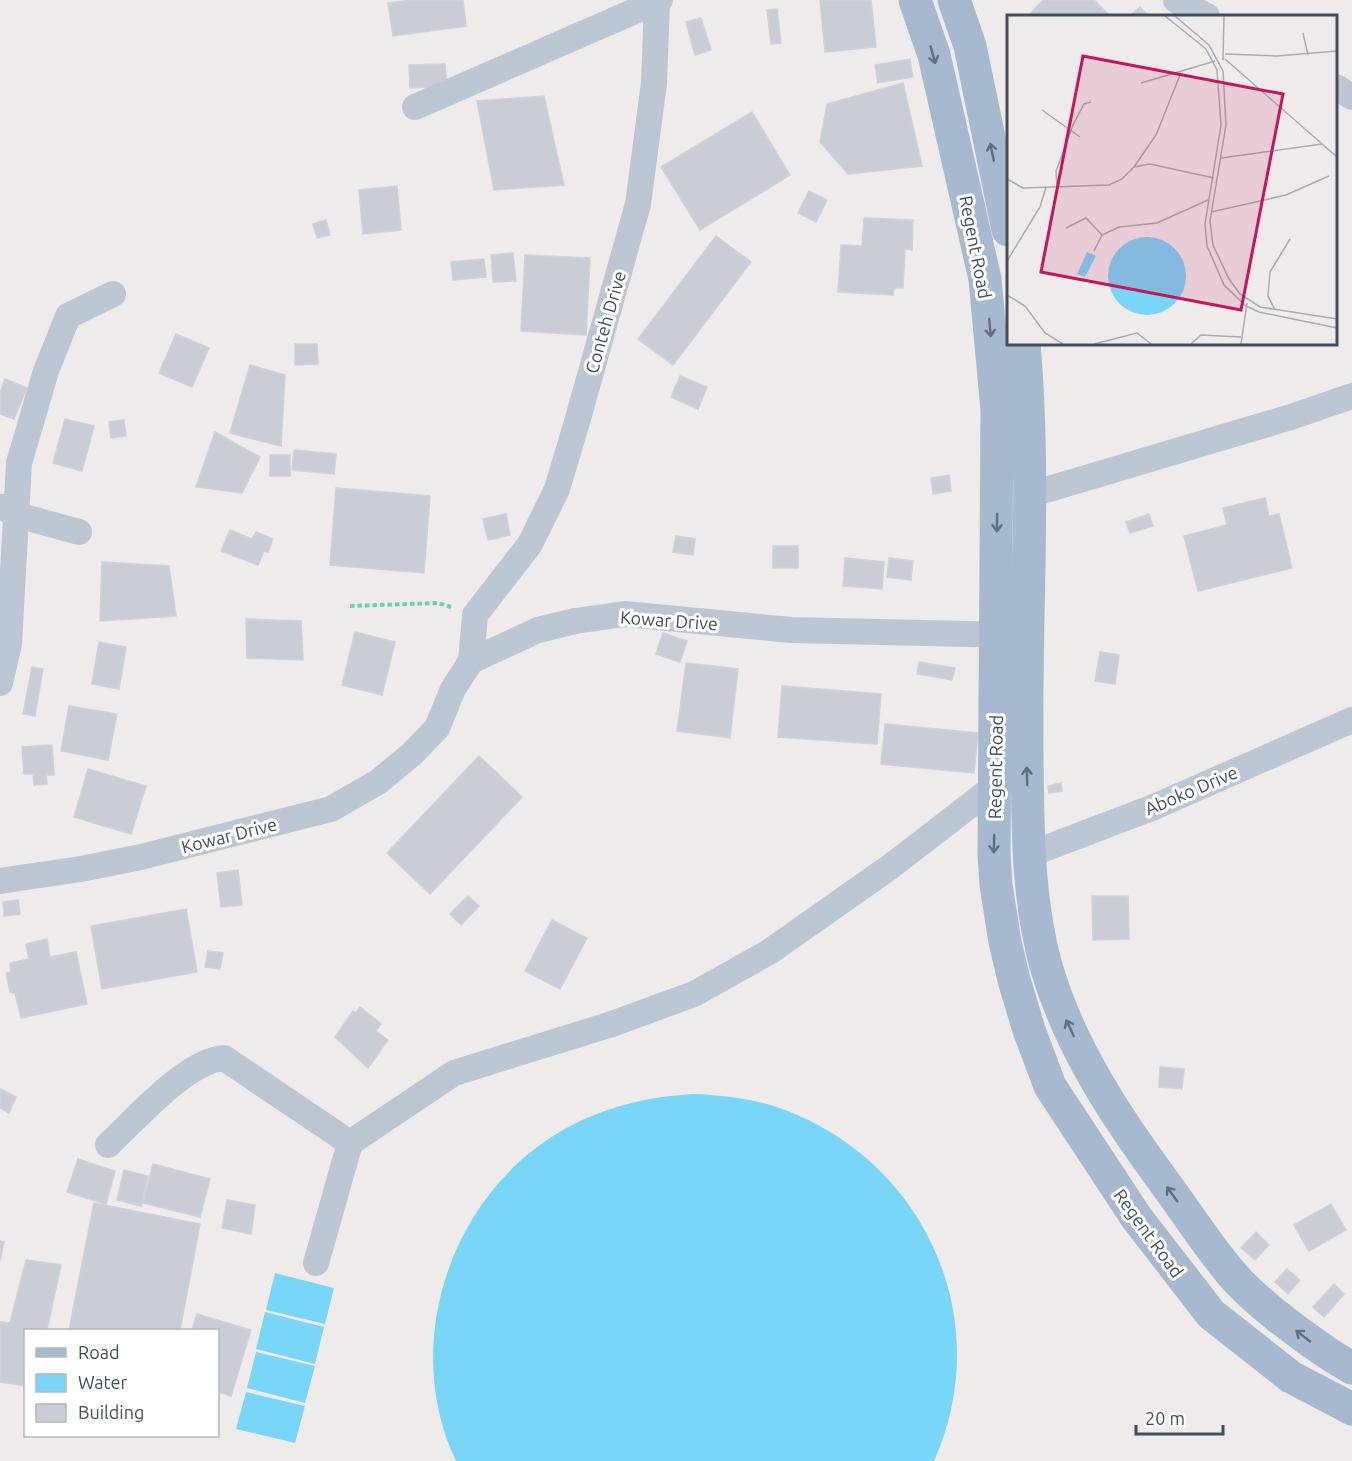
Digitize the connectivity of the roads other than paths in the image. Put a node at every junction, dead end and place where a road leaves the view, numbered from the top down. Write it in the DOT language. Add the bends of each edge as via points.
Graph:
graph roads {
  1 [pos="915,0"];
  2 [pos="954,0"];
  3 [pos="1176,0"];
  4 [pos="658,1"];
  5 [pos="1205,15"];
  6 [pos="1337,88"];
  7 [pos="1352,97"];
  8 [pos="415,107"];
  9 [pos="1007,225"];
  10 [pos="113,294"];
  11 [pos="1024,345"];
  12 [pos="1352,396"];
  13 [pos="1029,495"];
  14 [pos="9,510"];
  15 [pos="79,532"];
  16 [pos="1012,635"];
  17 [pos="471,661"];
  18 [pos="0,683"];
  19 [pos="1352,720"];
  20 [pos="995,786"];
  21 [pos="1028,855"];
  22 [pos="0,881"];
  23 [pos="350,1143"];
  24 [pos="108,1145"];
  25 [pos="316,1263"];
  26 [pos="1352,1368"];
  27 [pos="1352,1409"];
  1 -- 16 [label="main road, Regent Road, one-way" via="934,55 985,279"];
  9 -- 2 [label="main road, Regent Road, one-way" via="970,46"];
  3 -- 5 [label="street"];
  4 -- 8 [label="street"];
  4 -- 17 [label="street, Conteh Drive" via="654,83 638,204 557,489 530,544 475,615"];
  6 -- 7 [label="street"];
  10 -- 14 [label="street" via="68,316 46,371"];
  11 -- 13 [label="main road, Regent Road"];
  12 -- 13 [label="street"];
  13 -- 16 [label="main road, Regent Road"];
  14 -- 15 [label="street"];
  14 -- 18 [label="street" via="9,644"];
  16 -- 17 [label="street, Kowar Drive" via="791,630 625,614 538,630"];
  16 -- 20 [label="main road, Regent Road"];
  21 -- 16 [label="main road, Regent Road, one-way"];
  17 -- 22 [label="street, Kowar Drive" via="436,728 412,754 378,782 332,809 141,857"];
  19 -- 21 [label="street, Aboko Drive" via="1154,807"];
  20 -- 23 [label="street" via="890,867 769,952 693,994 612,1024 454,1073"];
  20 -- 27 [label="main road, Regent Road, one-way" via="994,864 1005,942 1029,1030 1050,1086 1136,1217 1210,1314 1291,1377"];
  26 -- 21 [label="main road, Regent Road, one-way" via="1324,1353 1232,1275 1119,1118 1089,1070 1062,1011 1035,917"];
  23 -- 24 [label="street" via="224,1058 202,1063"];
  23 -- 25 [label="street"];
}
